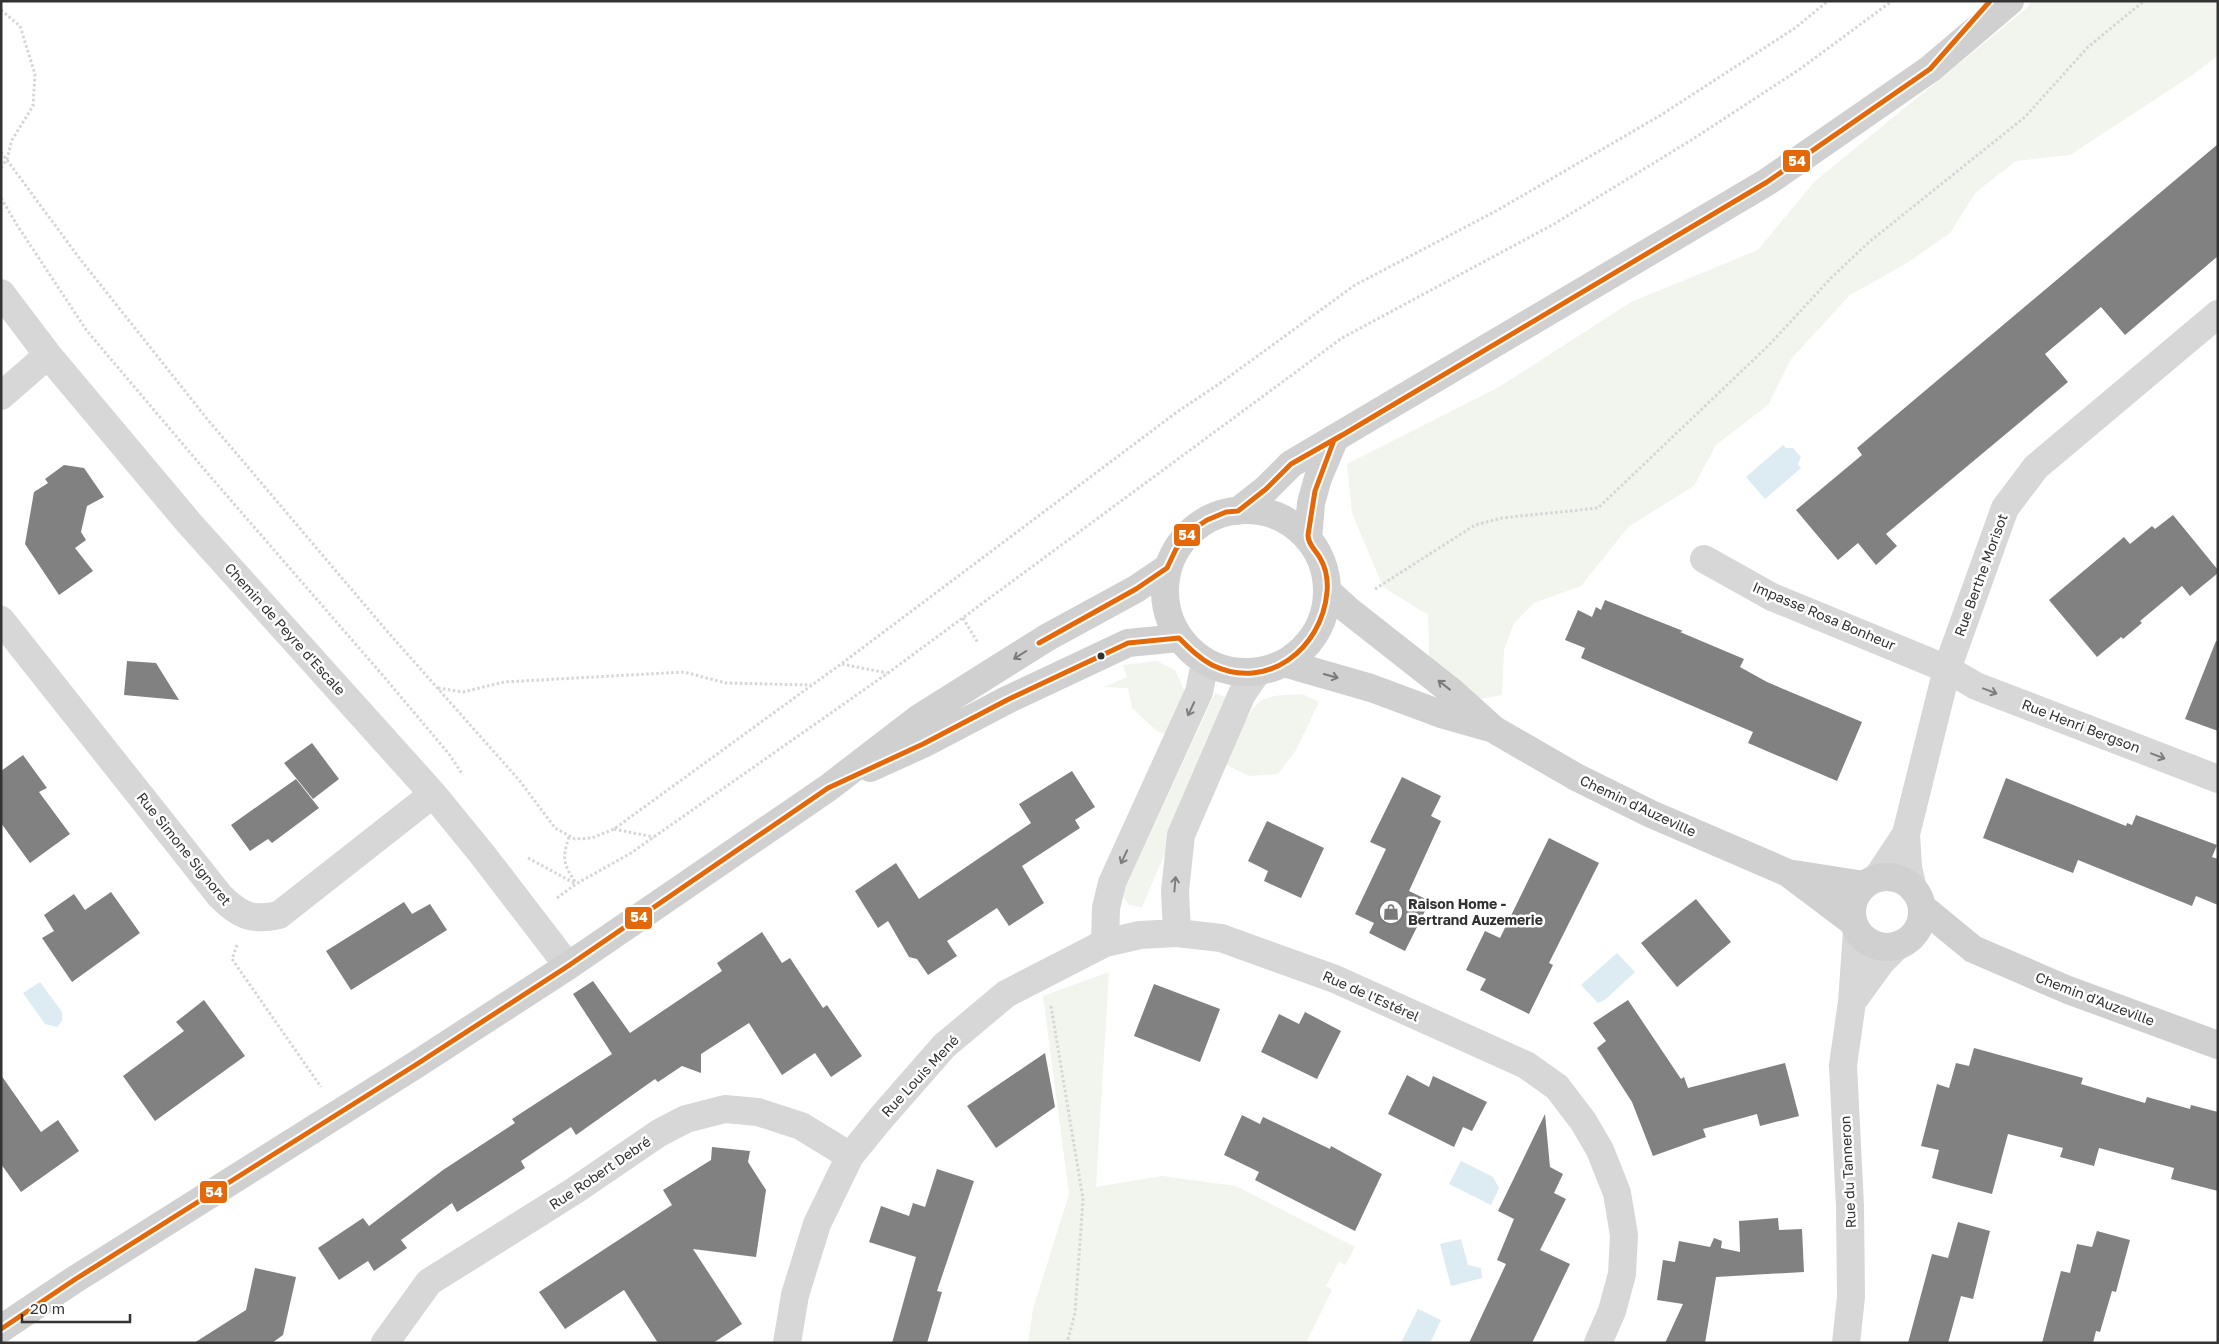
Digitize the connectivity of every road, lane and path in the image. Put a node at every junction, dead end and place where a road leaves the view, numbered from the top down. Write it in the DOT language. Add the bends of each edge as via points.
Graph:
graph roads {
  1 [pos="1828,1"];
  2 [pos="1892,1"];
  3 [pos="1990,1"];
  4 [pos="2010,1"];
  5 [pos="2144,1"];
  6 [pos="1,10"];
  7 [pos="1930,69"];
  8 [pos="1,152"];
  9 [pos="7,159"];
  10 [pos="1,168"];
  11 [pos="1,198"];
  12 [pos="1,293"];
  13 [pos="2218,314"];
  14 [pos="48,355"];
  15 [pos="1,396"];
  16 [pos="1334,440"];
  17 [pos="1238,511"];
  18 [pos="1308,539"];
  19 [pos="1704,559"];
  20 [pos="1167,568"];
  21 [pos="1328,591"];
  22 [pos="1373,591"];
  23 [pos="963,618"];
  24 [pos="1,620"];
  25 [pos="1179,638"];
  26 [pos="981,649"];
  27 [pos="1205,663"];
  28 [pos="841,664"];
  29 [pos="1284,664"];
  30 [pos="1946,668"];
  31 [pos="1257,672"];
  32 [pos="888,673"];
  33 [pos="811,685"];
  34 [pos="438,688"];
  35 [pos="1493,729"];
  36 [pos="465,778"];
  37 [pos="2218,779"];
  38 [pos="828,788"];
  39 [pos="433,794"];
  40 [pos="614,829"];
  41 [pos="1906,834"];
  42 [pos="569,837"];
  43 [pos="654,837"];
  44 [pos="523,853"];
  45 [pos="1788,873"];
  46 [pos="1870,882"];
  47 [pos="576,884"];
  48 [pos="1917,898"];
  49 [pos="248,917"];
  50 [pos="1855,926"];
  51 [pos="1177,933"];
  52 [pos="1105,943"];
  53 [pos="1902,943"];
  54 [pos="1973,949"];
  55 [pos="568,966"];
  56 [pos="1046,973"];
  57 [pos="1852,1002"];
  58 [pos="2218,1045"];
  59 [pos="322,1088"];
  60 [pos="850,1156"];
  61 [pos="1,1329"];
  62 [pos="385,1343"];
  63 [pos="787,1343"];
  64 [pos="1067,1343"];
  65 [pos="1598,1343"];
  66 [pos="1846,1343"];
  1 -- 28 [label="path" via="1796,28 1661,115 1496,210 1354,285 1177,412"];
  2 -- 23 [label="path" via="1800,69 1571,214 1342,338"];
  3 -- 7 [label="street"];
  4 -- 7 [label="street"];
  5 -- 22 [label="path" via="2088,46 2025,117 1869,242 1769,345 1598,508 1502,518 1475,525"];
  6 -- 9 [label="path" via="20,26 35,74 33,106 12,140"];
  7 -- 16 [label="street" via="1767,182"];
  8 -- 9 [label="path"];
  9 -- 10 [label="path"];
  9 -- 34 [label="path" via="80,259 208,420"];
  11 -- 36 [label="path" via="88,331 385,678"];
  12 -- 14 [label="street, Chemin de Peyre d'Escale"];
  13 -- 30 [label="street, Rue Berthe Morisot" via="2036,467 2005,508"];
  14 -- 15 [label="street"];
  14 -- 39 [label="street, Chemin de Peyre d'Escale" via="189,523"];
  16 -- 17 [label="street" via="1291,464"];
  16 -- 18 [label="street" via="1311,503"];
  17 -- 18 [label="street" via="1270,513 1291,524"];
  17 -- 20 [label="street" via="1207,520 1189,532"];
  18 -- 21 [label="street" via="1322,562"];
  19 -- 30 [label="street, Impasse Rosa Bonheur" via="1772,597"];
  20 -- 25 [label="street" via="1164,592 1168,616"];
  20 -- 38 [label="street, one-way" via="918,718"];
  21 -- 29 [label="street" via="1320,625 1305,647"];
  35 -- 21 [label="street, Chemin d'Auzeville, one-way"];
  23 -- 26 [label="path"];
  23 -- 32 [label="path"];
  24 -- 49 [label="street, Rue Simone Signoret" via="220,896"];
  25 -- 27 [label="street"];
  25 -- 38 [label="street" via="1128,644"];
  27 -- 31 [label="street" via="1229,672"];
  27 -- 52 [label="street, one-way" via="1200,692 1112,883 1106,908"];
  28 -- 32 [label="path"];
  28 -- 33 [label="path"];
  29 -- 31 [label="street"];
  29 -- 35 [label="street, Chemin d'Auzeville, one-way" via="1371,688"];
  30 -- 37 [label="street, Rue Henri Bergson, one-way" via="1976,686"];
  30 -- 41 [label="street, Rue Berthe Morisot"];
  51 -- 31 [label="street, one-way" via="1174,891 1181,835 1242,694"];
  32 -- 43 [label="path"];
  33 -- 34 [label="path" via="726,683 684,672 504,682 463,692"];
  33 -- 40 [label="path"];
  34 -- 42 [label="path" via="519,780 555,828"];
  35 -- 45 [label="street, Chemin d'Auzeville" via="1576,777 1651,814"];
  38 -- 55 [label="street"];
  39 -- 49 [label="street" via="280,915 264,919"];
  39 -- 55 [label="street, Chemin de Peyre d'Escale"];
  40 -- 42 [label="path" via="592,838"];
  40 -- 43 [label="path"];
  41 -- 46 [label="street, Rue Berthe Morisot"];
  41 -- 48 [label="street, Rue Berthe Morisot" via="1908,867"];
  42 -- 47 [label="path" via="564,854 566,868"];
  43 -- 47 [label="path"];
  44 -- 47 [label="path"];
  45 -- 46 [label="street, Chemin d'Auzeville"];
  45 -- 50 [label="street, Chemin d'Auzeville"];
  46 -- 48 [label="street, Chemin d'Auzeville" via="1892,877 1902,879"];
  46 -- 50 [label="street" via="1853,902"];
  48 -- 53 [label="street" via="1921,922"];
  48 -- 54 [label="street, Chemin d'Auzeville"];
  49 -- 59 [label="path" via="232,959"];
  50 -- 53 [label="street, Chemin d'Auzeville" via="1872,944 1882,947"];
  50 -- 57 [label="street, Rue du Tanneron"];
  51 -- 52 [label="street, Rue Louis Mené" via="1140,935"];
  51 -- 65 [label="street, Rue de l'Estérel" via="1221,938 1335,979 1526,1065 1557,1087 1583,1120 1600,1150 1617,1193 1624,1235 1622,1274 1612,1311"];
  52 -- 56 [label="street, Rue Louis Mené"];
  53 -- 54 [label="street, Chemin d'Auzeville"];
  53 -- 57 [label="street, Rue du Tanneron" via="1881,962"];
  54 -- 58 [label="street, Chemin d'Auzeville" via="2068,990"];
  55 -- 61 [label="street"];
  56 -- 60 [label="street, Rue Louis Mené" via="1006,994 944,1046"];
  56 -- 64 [label="path" via="1083,1199 1075,1313"];
  57 -- 66 [label="street, Rue du Tanneron" via="1843,1066 1851,1297"];
  60 -- 62 [label="street, Rue Robert Debré" via="801,1126 758,1112 725,1109 686,1119 659,1133 429,1282"];
  60 -- 63 [label="street, Rue Louis Mené" via="817,1224 795,1295"];
}
